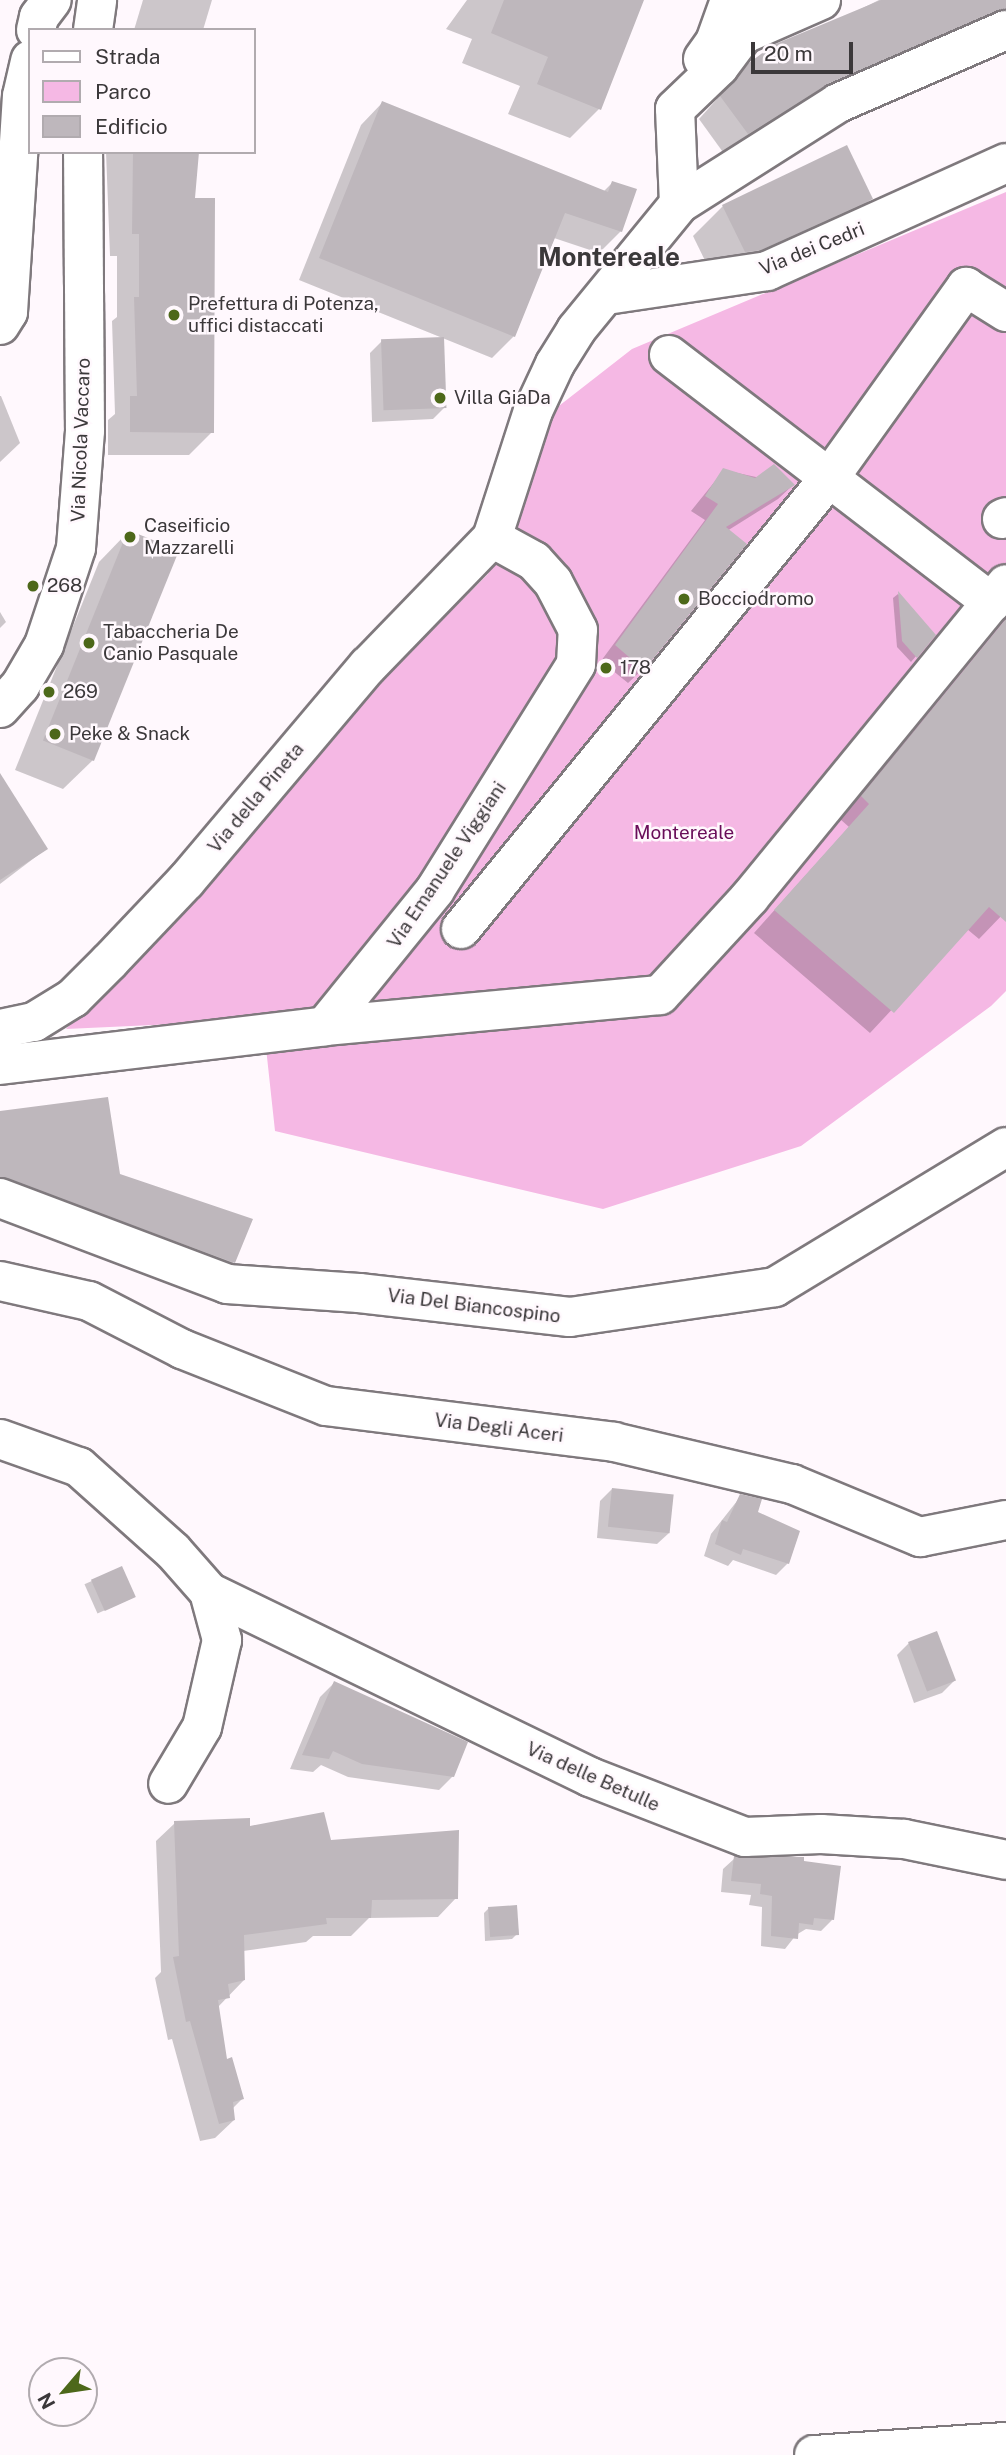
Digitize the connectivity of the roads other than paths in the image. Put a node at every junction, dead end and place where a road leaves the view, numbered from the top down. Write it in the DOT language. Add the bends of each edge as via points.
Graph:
graph roads {
  1 [pos="52,0"];
  2 [pos="97,0"];
  3 [pos="769,0"];
  4 [pos="821,0"];
  5 [pos="738,17"];
  6 [pos="36,28"];
  7 [pos="93,28"];
  8 [pos="1006,30"];
  9 [pos="28,69"];
  10 [pos="83,154"];
  11 [pos="1006,163"];
  12 [pos="679,204"];
  13 [pos="607,295"];
  14 [pos="1006,312"];
  15 [pos="0,325"];
  16 [pos="669,355"];
  17 [pos="830,477"];
  18 [pos="492,538"];
  19 [pos="999,594"];
  20 [pos="0,708"];
  21 [pos="461,929"];
  22 [pos="326,1026"];
  23 [pos="0,1029"];
  24 [pos="0,1065"];
  25 [pos="1006,1147"];
  26 [pos="0,1198"];
  27 [pos="0,1281"];
  28 [pos="0,1439"];
  29 [pos="1006,1520"];
  30 [pos="209,1592"];
  31 [pos="168,1784"];
  32 [pos="1006,1860"];
  33 [pos="1006,2442"];
  34 [pos="814,2455"];
  1 -- 6 [label="street"];
  2 -- 7 [label="street"];
  3 -- 5 [label="street"];
  4 -- 5 [label="street"];
  5 -- 12 [label="street" via="711,76 675,109"];
  8 -- 12 [label="street" via="838,103"];
  9 -- 15 [label="street" via="22,96 8,312"];
  10 -- 20 [label="street, Via Nicola Vaccaro" via="85,431 76,548 44,645"];
  11 -- 13 [label="street, Via dei Cedri" via="767,271"];
  12 -- 13 [label="street"];
  13 -- 18 [label="street" via="576,330 555,364 533,411"];
  14 -- 17 [label="street" via="966,287"];
  16 -- 17 [label="street"];
  17 -- 19 [label="street"];
  17 -- 21 [label="street"];
  18 -- 22 [label="street, Via Emanuele Viggiani" via="534,561 553,582 578,630 576,664 435,890"];
  18 -- 23 [label="street, Via della Pineta" via="368,666 186,881 73,998 44,1016"];
  19 -- 22 [label="street" via="750,897 660,995"];
  22 -- 24 [label="street"];
  25 -- 26 [label="street, Via Del Biancospino" via="775,1287 570,1317 359,1293 227,1284"];
  27 -- 29 [label="street, Via Degli Aceri" via="89,1301 182,1349 326,1406 614,1442 792,1484 919,1537"];
  28 -- 30 [label="street, Via delle Betulle" via="79,1467 173,1551"];
  30 -- 31 [label="street, Via delle Betulle" via="222,1640 202,1727"];
  30 -- 32 [label="street, Via delle Betulle" via="590,1777 745,1837 821,1834 904,1839"];
  33 -- 34 [label="street"];
}
